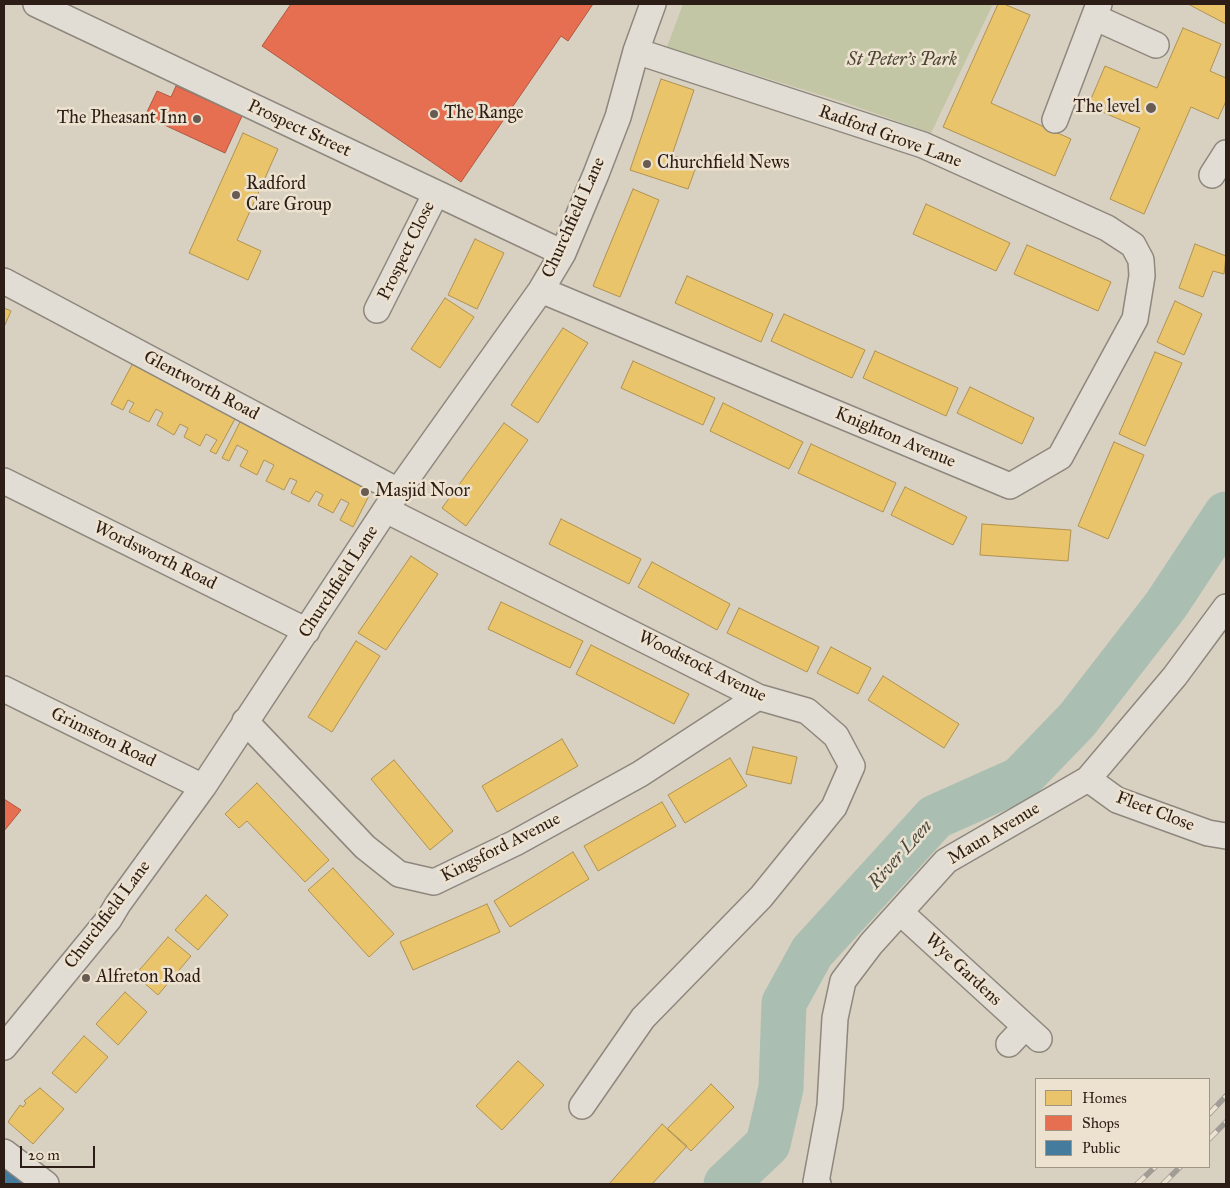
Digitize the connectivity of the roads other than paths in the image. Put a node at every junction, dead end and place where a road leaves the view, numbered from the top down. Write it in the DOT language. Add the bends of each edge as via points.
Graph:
graph roads {
  1 [pos="36,4"];
  2 [pos="653,4"];
  3 [pos="1097,10"];
  4 [pos="1156,45"];
  5 [pos="636,51"];
  6 [pos="1055,120"];
  7 [pos="1226,153"];
  8 [pos="1212,175"];
  9 [pos="436,193"];
  10 [pos="563,253"];
  11 [pos="1142,276"];
  12 [pos="4,281"];
  13 [pos="541,290"];
  14 [pos="378,310"];
  15 [pos="4,481"];
  16 [pos="392,501"];
  17 [pos="1226,607"];
  18 [pos="307,631"];
  19 [pos="4,689"];
  20 [pos="758,697"];
  21 [pos="245,721"];
  22 [pos="1088,779"];
  23 [pos="203,787"];
  24 [pos="1226,836"];
  25 [pos="900,912"];
  26 [pos="1024,1037"];
  27 [pos="4,1047"];
  28 [pos="582,1106"];
  29 [pos="4,1152"];
  30 [pos="46,1184"];
  31 [pos="818,1184"];
  1 -- 9 [label="street, Prospect Street"];
  2 -- 5 [label="street, Churchfield Lane"];
  3 -- 4 [label="street"];
  3 -- 6 [label="street"];
  5 -- 10 [label="street, Churchfield Lane" via="618,117"];
  5 -- 11 [label="street, Radford Grove Lane" via="923,146 1114,233 1133,245 1141,260"];
  7 -- 8 [label="street"];
  9 -- 10 [label="street, Prospect Street"];
  9 -- 14 [label="street, Prospect Close"];
  10 -- 13 [label="street, Churchfield Lane"];
  11 -- 13 [label="street, Knighton Avenue" via="1135,319 1060,457 1010,486"];
  12 -- 16 [label="street, Glentworth Road"];
  13 -- 16 [label="street, Churchfield Lane"];
  15 -- 18 [label="street, Wordsworth Road"];
  16 -- 18 [label="street, Churchfield Lane"];
  16 -- 20 [label="street, Woodstock Avenue"];
  17 -- 22 [label="street, Maun Avenue" via="1175,676"];
  18 -- 21 [label="street, Churchfield Lane"];
  19 -- 23 [label="street, Grimston Road"];
  20 -- 21 [label="street, Kingsford Avenue" via="640,774 515,843 434,882 399,874 365,847"];
  20 -- 28 [label="street, Woodstock Avenue" via="806,711 836,736 852,766 834,807 761,897 643,1018"];
  21 -- 23 [label="street, Churchfield Lane"];
  22 -- 24 [label="street, Fleet Close" via="1117,800 1208,833"];
  22 -- 25 [label="street, Maun Avenue" via="946,860"];
  23 -- 27 [label="street, Churchfield Lane" via="109,920"];
  25 -- 26 [label="street, Wye Gardens"];
  25 -- 31 [label="street, Maun Avenue" via="843,981 834,1018 830,1106"];
  29 -- 30 [label="street"];
}
